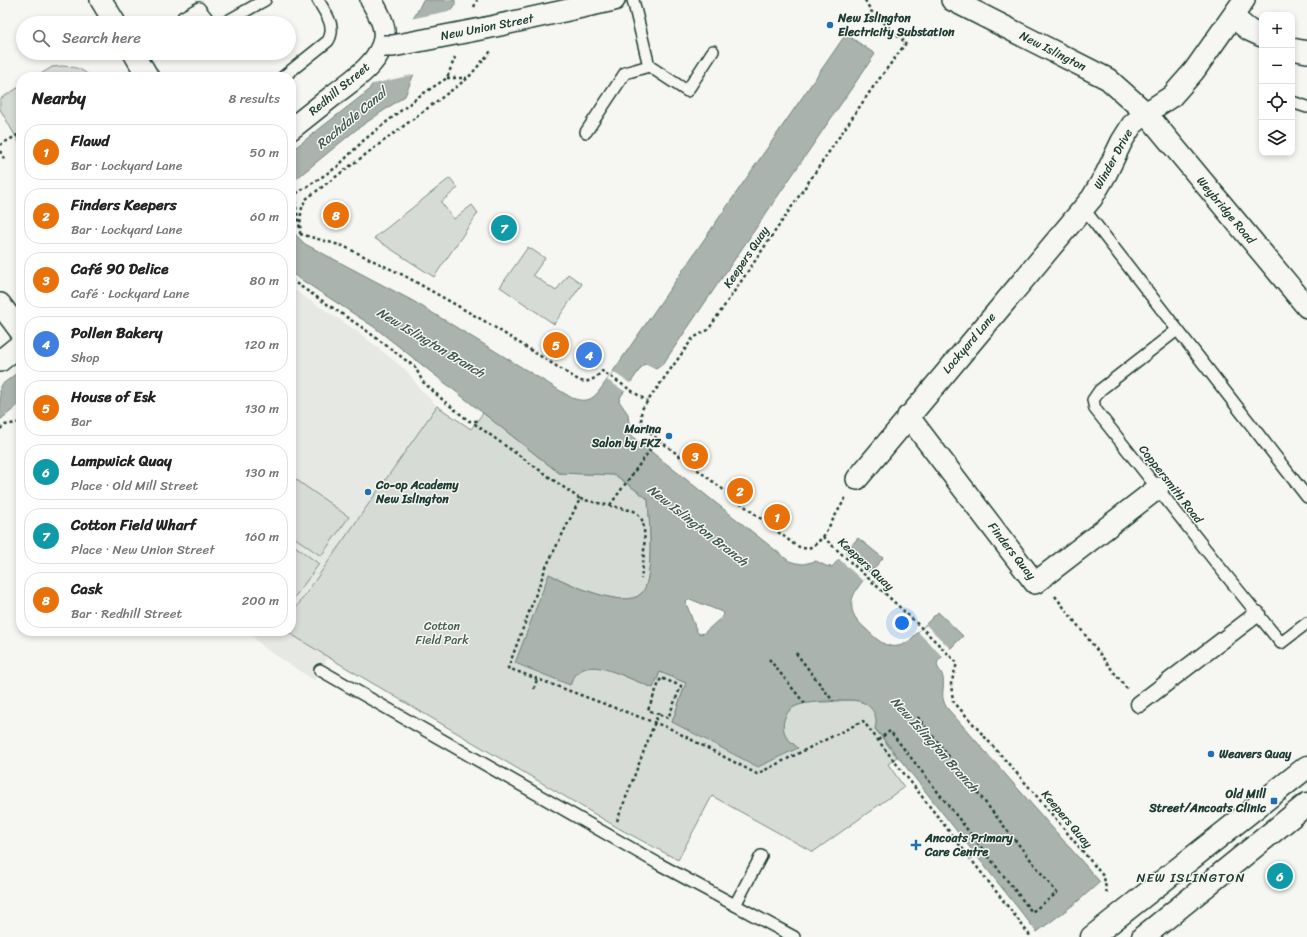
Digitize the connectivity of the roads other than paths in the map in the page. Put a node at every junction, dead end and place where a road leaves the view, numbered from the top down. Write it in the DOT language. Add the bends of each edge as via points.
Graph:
graph roads {
  1 [pos="101,0"];
  2 [pos="265,0"];
  3 [pos="318,0"];
  4 [pos="372,0"];
  5 [pos="614,0"];
  6 [pos="633,0"];
  7 [pos="952,0"];
  8 [pos="1244,0"];
  9 [pos="111,16"];
  10 [pos="185,16"];
  11 [pos="205,16"];
  12 [pos="236,16"];
  13 [pos="1232,17"];
  14 [pos="1259,35"];
  15 [pos="383,46"];
  16 [pos="1295,50"];
  17 [pos="713,51"];
  18 [pos="1307,52"];
  19 [pos="138,60"];
  20 [pos="649,66"];
  21 [pos="145,72"];
  22 [pos="289,72"];
  23 [pos="1295,103"];
  24 [pos="1307,107"];
  25 [pos="1146,113"];
  26 [pos="296,125"];
  27 [pos="586,132"];
  28 [pos="1083,208"];
  29 [pos="0,304"];
  30 [pos="1307,307"];
  31 [pos="16,325"];
  32 [pos="1177,330"];
  33 [pos="16,348"];
  34 [pos="0,361"];
  35 [pos="908,416"];
  36 [pos="856,479"];
  37 [pos="1158,488"];
  38 [pos="1307,497"];
  39 [pos="1257,614"];
  40 [pos="1307,622"];
  41 [pos="320,670"];
  42 [pos="1139,704"];
  43 [pos="1307,767"];
  44 [pos="1307,804"];
  45 [pos="761,856"];
  46 [pos="735,905"];
  47 [pos="794,937"];
  48 [pos="1092,937"];
  49 [pos="1143,937"];
  1 -- 9 [label="street"];
  2 -- 12 [label="lane"];
  3 -- 22 [label="lane" via="331,25 331,36"];
  4 -- 15 [label="street" via="383,20"];
  5 -- 15 [label="street, New Union Street, bridge" via="486,28"];
  6 -- 20 [label="lane"];
  7 -- 25 [label="street, New Islington" via="1108,79"];
  8 -- 13 [label="street, Winder Drive"];
  10 -- 11 [label="lane" via="199,8"];
  13 -- 14 [label="street"];
  13 -- 25 [label="street, Winder Drive" via="1194,71 1172,96"];
  15 -- 26 [label="street, Redhill Street" via="360,74"];
  16 -- 18 [label="street"];
  17 -- 20 [label="lane" via="687,91"];
  19 -- 21 [label="street"];
  20 -- 27 [label="lane" via="626,73"];
  23 -- 24 [label="lane"];
  25 -- 28 [label="street, Winder Drive" via="1132,125 1092,198"];
  25 -- 30 [label="street, Weybridge Road"];
  28 -- 32 [label="lane"];
  28 -- 35 [label="street, Lockyard Lane"];
  29 -- 31 [label="street"];
  32 -- 37 [label="lane, Coppersmith Road" via="1100,390 1093,400 1095,409"];
  32 -- 38 [label="lane"];
  33 -- 34 [label="street"];
  35 -- 36 [label="street, Lockyard Lane"];
  35 -- 37 [label="street, Finders Quay" via="1035,583"];
  37 -- 39 [label="lane, Coppersmith Road"];
  39 -- 40 [label="lane, Coppersmith Road" via="1281,643"];
  39 -- 42 [label="street"];
  41 -- 46 [label="lane"];
  43 -- 48 [label="street"];
  44 -- 49 [label="street"];
  45 -- 46 [label="lane"];
  46 -- 47 [label="lane"];
}
